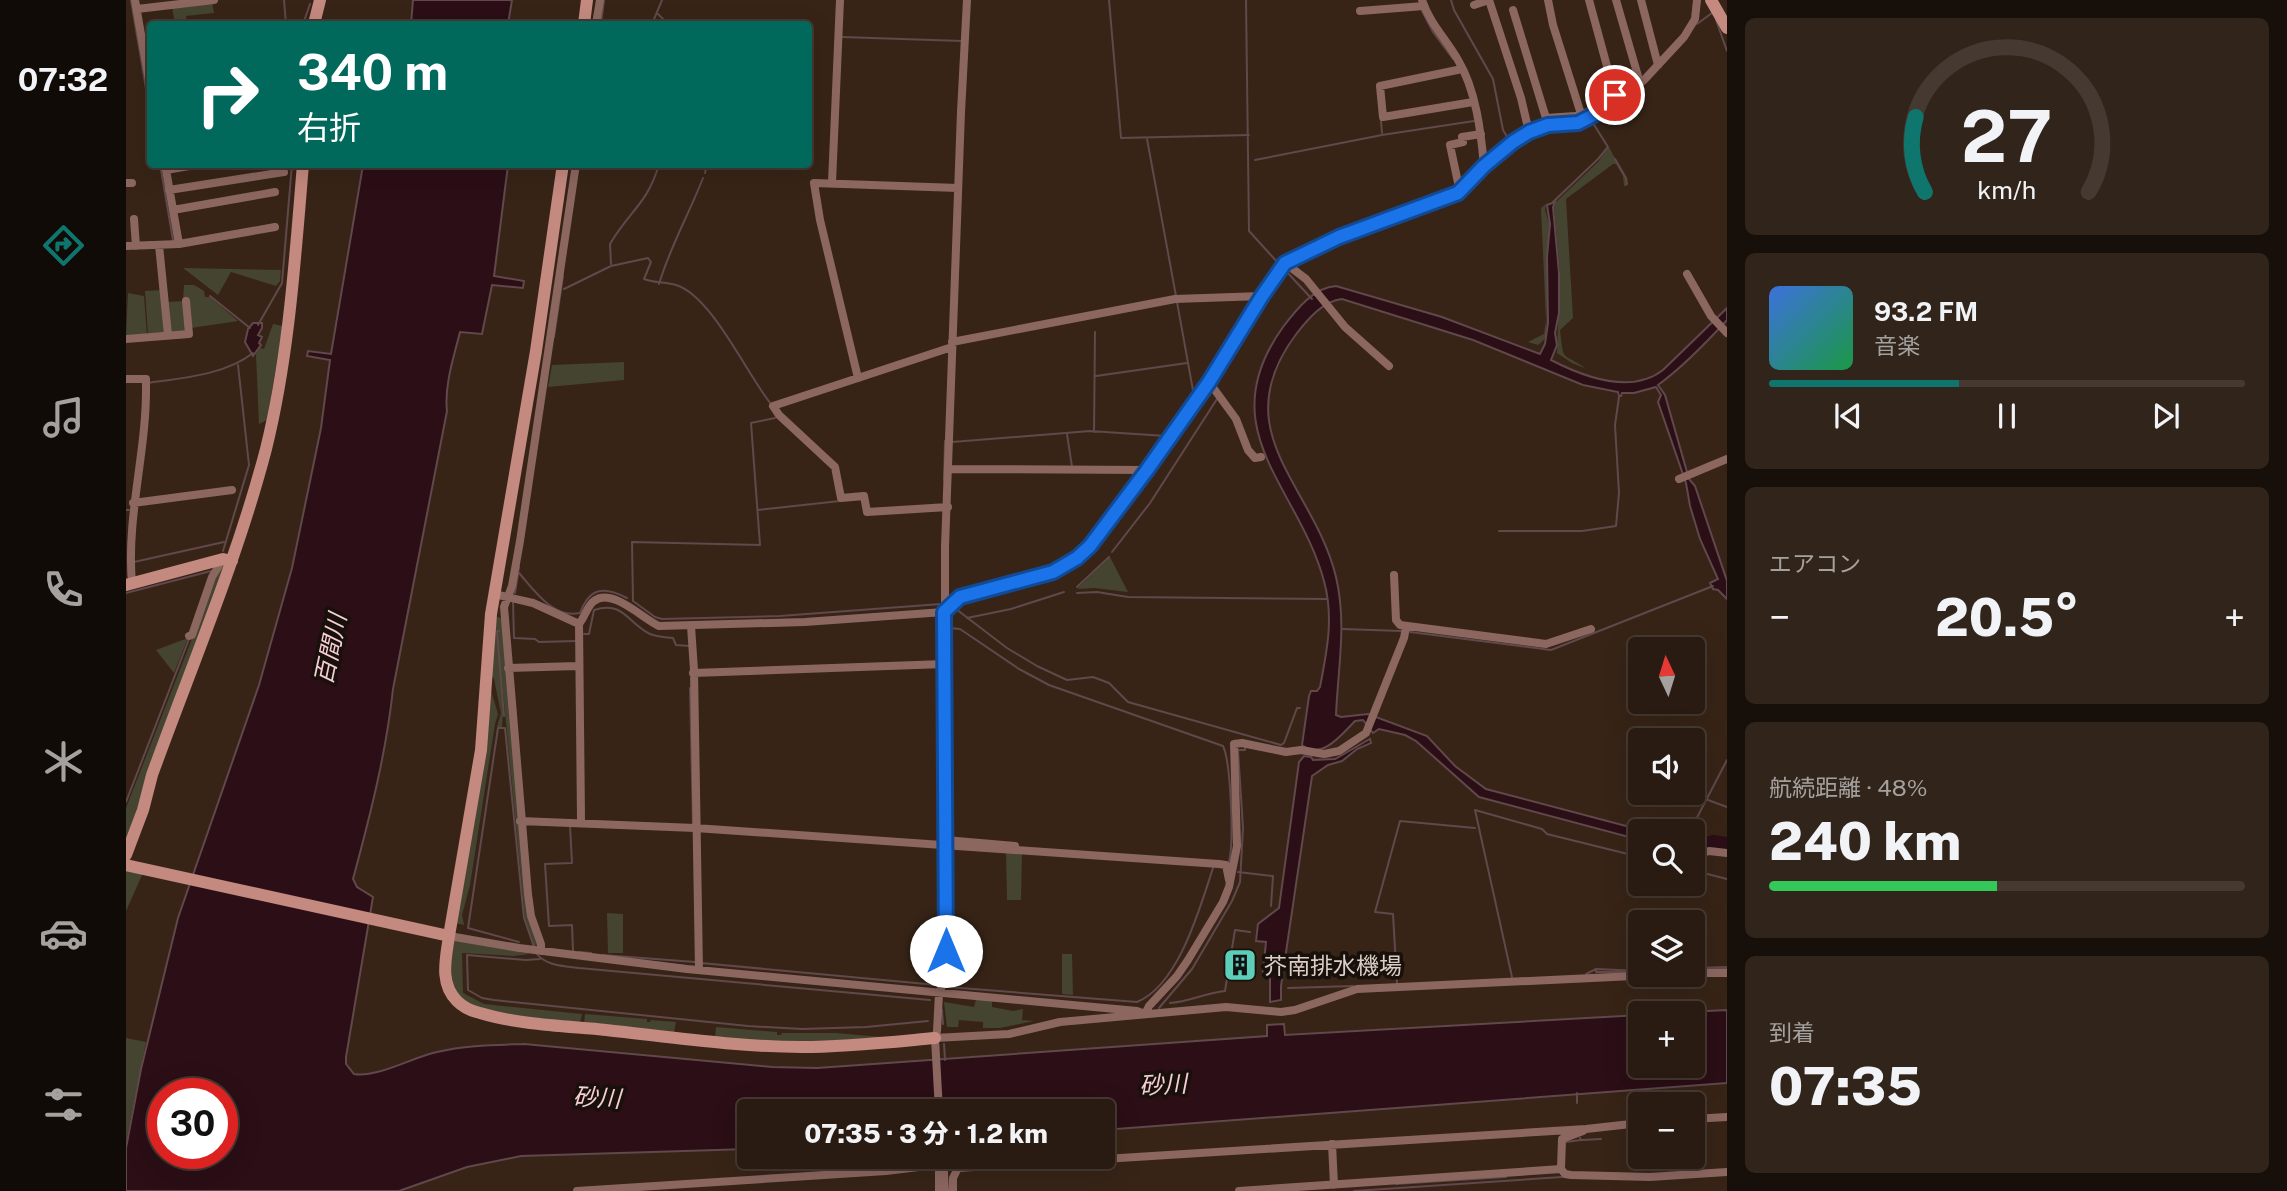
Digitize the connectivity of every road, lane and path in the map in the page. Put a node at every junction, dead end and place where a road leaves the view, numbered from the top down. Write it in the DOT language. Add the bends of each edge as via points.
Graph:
graph roads {
  1 [pos="214,0"];
  2 [pos="320,0"];
  3 [pos="587,0"];
  4 [pos="600,0"];
  5 [pos="841,0"];
  6 [pos="967,0"];
  7 [pos="1489,0"];
  8 [pos="1548,0"];
  9 [pos="1588,0"];
  10 [pos="1616,0"];
  11 [pos="1641,0"];
  12 [pos="1698,0"];
  13 [pos="1711,0"];
  14 [pos="136,5"];
  15 [pos="1422,5"];
  16 [pos="1474,5"];
  17 [pos="1513,10"];
  18 [pos="1360,12"];
  19 [pos="315,21"];
  20 [pos="584,21"];
  21 [pos="596,21"];
  22 [pos="1727,27"];
  23 [pos="147,50"];
  24 [pos="1658,65"];
  25 [pos="1462,69"];
  26 [pos="1640,83"];
  27 [pos="1473,102"];
  28 [pos="1617,103"];
  29 [pos="1581,114"];
  30 [pos="1595,115"];
  31 [pos="1547,122"];
  32 [pos="1528,130"];
  33 [pos="1481,134"];
  34 [pos="1484,166"];
  35 [pos="165,168"];
  36 [pos="303,168"];
  37 [pos="562,168"];
  38 [pos="575,168"];
  39 [pos="284,172"];
  40 [pos="832,182"];
  41 [pos="958,188"];
  42 [pos="169,190"];
  43 [pos="275,192"];
  44 [pos="1460,192"];
  45 [pos="173,210"];
  46 [pos="134,219"];
  47 [pos="275,227"];
  48 [pos="179,244"];
  49 [pos="126,246"];
  50 [pos="136,246"];
  51 [pos="160,247"];
  52 [pos="1283,266"];
  53 [pos="1687,274"];
  54 [pos="1262,296"];
  55 [pos="186,301"];
  56 [pos="1726,332"];
  57 [pos="168,335"];
  58 [pos="126,338"];
  59 [pos="950,346"];
  60 [pos="1389,366"];
  61 [pos="858,378"];
  62 [pos="126,379"];
  63 [pos="1209,382"];
  64 [pos="1261,457"];
  65 [pos="1727,458"];
  66 [pos="948,469"];
  67 [pos="1145,469"];
  68 [pos="1679,479"];
  69 [pos="232,490"];
  70 [pos="135,503"];
  71 [pos="948,507"];
  72 [pos="228,560"];
  73 [pos="1394,575"];
  74 [pos="129,584"];
  75 [pos="500,596"];
  76 [pos="942,612"];
  77 [pos="579,624"];
  78 [pos="691,626"];
  79 [pos="1591,629"];
  80 [pos="1405,630"];
  81 [pos="190,636"];
  82 [pos="942,664"];
  83 [pos="577,666"];
  84 [pos="508,668"];
  85 [pos="693,671"];
  86 [pos="581,819"];
  87 [pos="520,821"];
  88 [pos="695,828"];
  89 [pos="945,843"];
  90 [pos="1019,846"];
  91 [pos="1705,852"];
  92 [pos="1727,853"];
  93 [pos="128,862"];
  94 [pos="1229,887"];
  95 [pos="444,934"];
  96 [pos="537,950"];
  97 [pos="698,965"];
  98 [pos="1705,973"];
  99 [pos="1727,973"];
  100 [pos="1628,976"];
  101 [pos="939,994"];
  102 [pos="1145,1014"];
  103 [pos="935,1043"];
  104 [pos="938,1099"];
  105 [pos="1727,1116"];
  106 [pos="1705,1118"];
  107 [pos="1628,1125"];
  108 [pos="1586,1129"];
  109 [pos="1332,1144"];
  110 [pos="898,1169"];
  111 [pos="941,1169"];
  112 [pos="943,1169"];
  113 [pos="1562,1169"];
  114 [pos="1727,1172"];
  115 [pos="1335,1187"];
  116 [pos="577,1191"];
  117 [pos="939,1191"];
  118 [pos="945,1191"];
  119 [pos="953,1191"];
  120 [pos="1239,1191"];
  1 -- 14 [label="street"];
  2 -- 19 [label="street"];
  3 -- 20 [label="street"];
  4 -- 21 [label="street"];
  5 -- 40 [label="street"];
  6 -- 41 [label="street"];
  7 -- 16 [label="street"];
  7 -- 32 [label="street"];
  8 -- 29 [label="street"];
  9 -- 28 [label="street"];
  10 -- 26 [label="street"];
  11 -- 24 [label="street"];
  12 -- 24 [label="street" via="1689,28"];
  13 -- 22 [label="street"];
  14 -- 23 [label="street"];
  15 -- 18 [label="street"];
  15 -- 25 [label="street"];
  17 -- 31 [label="street"];
  24 -- 26 [label="street"];
  25 -- 27 [label="street"];
  25 -- 27 [label="street" via="1380,86 1383,117"];
  26 -- 28 [label="street"];
  27 -- 33 [label="street"];
  28 -- 30 [label="street"];
  29 -- 30 [label="street" via="1591,111"];
  29 -- 31 [label="street"];
  30 -- 31 [label="street" via="1578,123"];
  31 -- 32 [label="street"];
  32 -- 34 [label="street"];
  33 -- 34 [label="street"];
  33 -- 44 [label="street" via="1462,137 1463,142 1450,145"];
  34 -- 44 [label="street"];
  35 -- 42 [label="street"];
  36 -- 72 [label="street" via="293,284 266,446"];
  37 -- 75 [label="street"];
  38 -- 75 [label="street" via="520,541 512,586"];
  39 -- 42 [label="street"];
  40 -- 41 [label="street"];
  40 -- 61 [label="street" via="814,183"];
  41 -- 59 [label="street"];
  42 -- 45 [label="street"];
  43 -- 45 [label="street"];
  44 -- 52 [label="street" via="1320,245"];
  45 -- 48 [label="street"];
  46 -- 50 [label="street"];
  47 -- 48 [label="street"];
  48 -- 51 [label="street"];
  49 -- 50 [label="street"];
  50 -- 51 [label="street"];
  51 -- 57 [label="street"];
  52 -- 54 [label="street"];
  52 -- 60 [label="street" via="1306,279 1359,340"];
  53 -- 56 [label="street" via="1711,316"];
  54 -- 59 [label="street" via="1176,298"];
  54 -- 63 [label="street"];
  55 -- 57 [label="street" via="189,334"];
  57 -- 58 [label="street"];
  59 -- 61 [label="street"];
  59 -- 66 [label="street"];
  61 -- 71 [label="street" via="773,406 835,467 841,498 864,496 867,512"];
  62 -- 70 [label="street" via="146,379"];
  63 -- 64 [label="street" via="1236,419 1248,450 1255,458"];
  63 -- 67 [label="street"];
  65 -- 68 [label="street"];
  66 -- 67 [label="street"];
  66 -- 71 [label="street"];
  67 -- 76 [label="street" via="1097,538 1077,558 1044,575 960,597"];
  69 -- 70 [label="street"];
  70 -- 74 [label="street" via="128,541"];
  71 -- 76 [label="street"];
  72 -- 74 [label="street"];
  72 -- 81 [label="street" via="212,577"];
  72 -- 93 [label="street" via="156,763"];
  73 -- 80 [label="street" via="1395,620"];
  75 -- 77 [label="street" via="533,603"];
  75 -- 84 [label="street"];
  75 -- 95 [label="street" via="491,614 481,750"];
  76 -- 78 [label="street"];
  76 -- 82 [label="street"];
  77 -- 78 [label="street" via="592,602 605,597 659,626"];
  77 -- 83 [label="street"];
  78 -- 85 [label="street"];
  79 -- 80 [label="street" via="1546,644"];
  80 -- 94 [label="street" via="1366,733 1339,751 1324,754 1234,744 1237,846"];
  82 -- 85 [label="street"];
  82 -- 89 [label="street"];
  83 -- 84 [label="street"];
  83 -- 86 [label="street"];
  84 -- 87 [label="street"];
  85 -- 88 [label="street"];
  87 -- 88 [label="street"];
  87 -- 96 [label="street" via="531,915 541,944"];
  88 -- 89 [label="street"];
  88 -- 97 [label="street"];
  89 -- 90 [label="street"];
  89 -- 94 [label="street" via="1226,865"];
  89 -- 101 [label="street" via="945,978"];
  91 -- 92 [label="street"];
  93 -- 95 [label="street"];
  94 -- 102 [label="street" via="1188,960"];
  95 -- 96 [label="street"];
  95 -- 103 [label="street" via="447,987 458,1003 482,1014 763,1046"];
  96 -- 97 [label="street"];
  97 -- 101 [label="street"];
  98 -- 99 [label="street"];
  100 -- 102 [label="street" via="1357,989 1281,1012 1226,1007"];
  101 -- 102 [label="street"];
  101 -- 103 [label="street"];
  102 -- 103 [label="street" via="1060,1022"];
  103 -- 104 [label="street"];
  105 -- 106 [label="street"];
  107 -- 108 [label="street"];
  108 -- 109 [label="street"];
  108 -- 113 [label="street" via="1562,1139"];
  109 -- 115 [label="street"];
  109 -- 119 [label="street" via="958,1168"];
  110 -- 116 [label="street"];
  111 -- 117 [label="street"];
  112 -- 118 [label="street"];
  113 -- 114 [label="street" via="1571,1175 1650,1177"];
  113 -- 115 [label="street"];
  115 -- 120 [label="street"];
}
